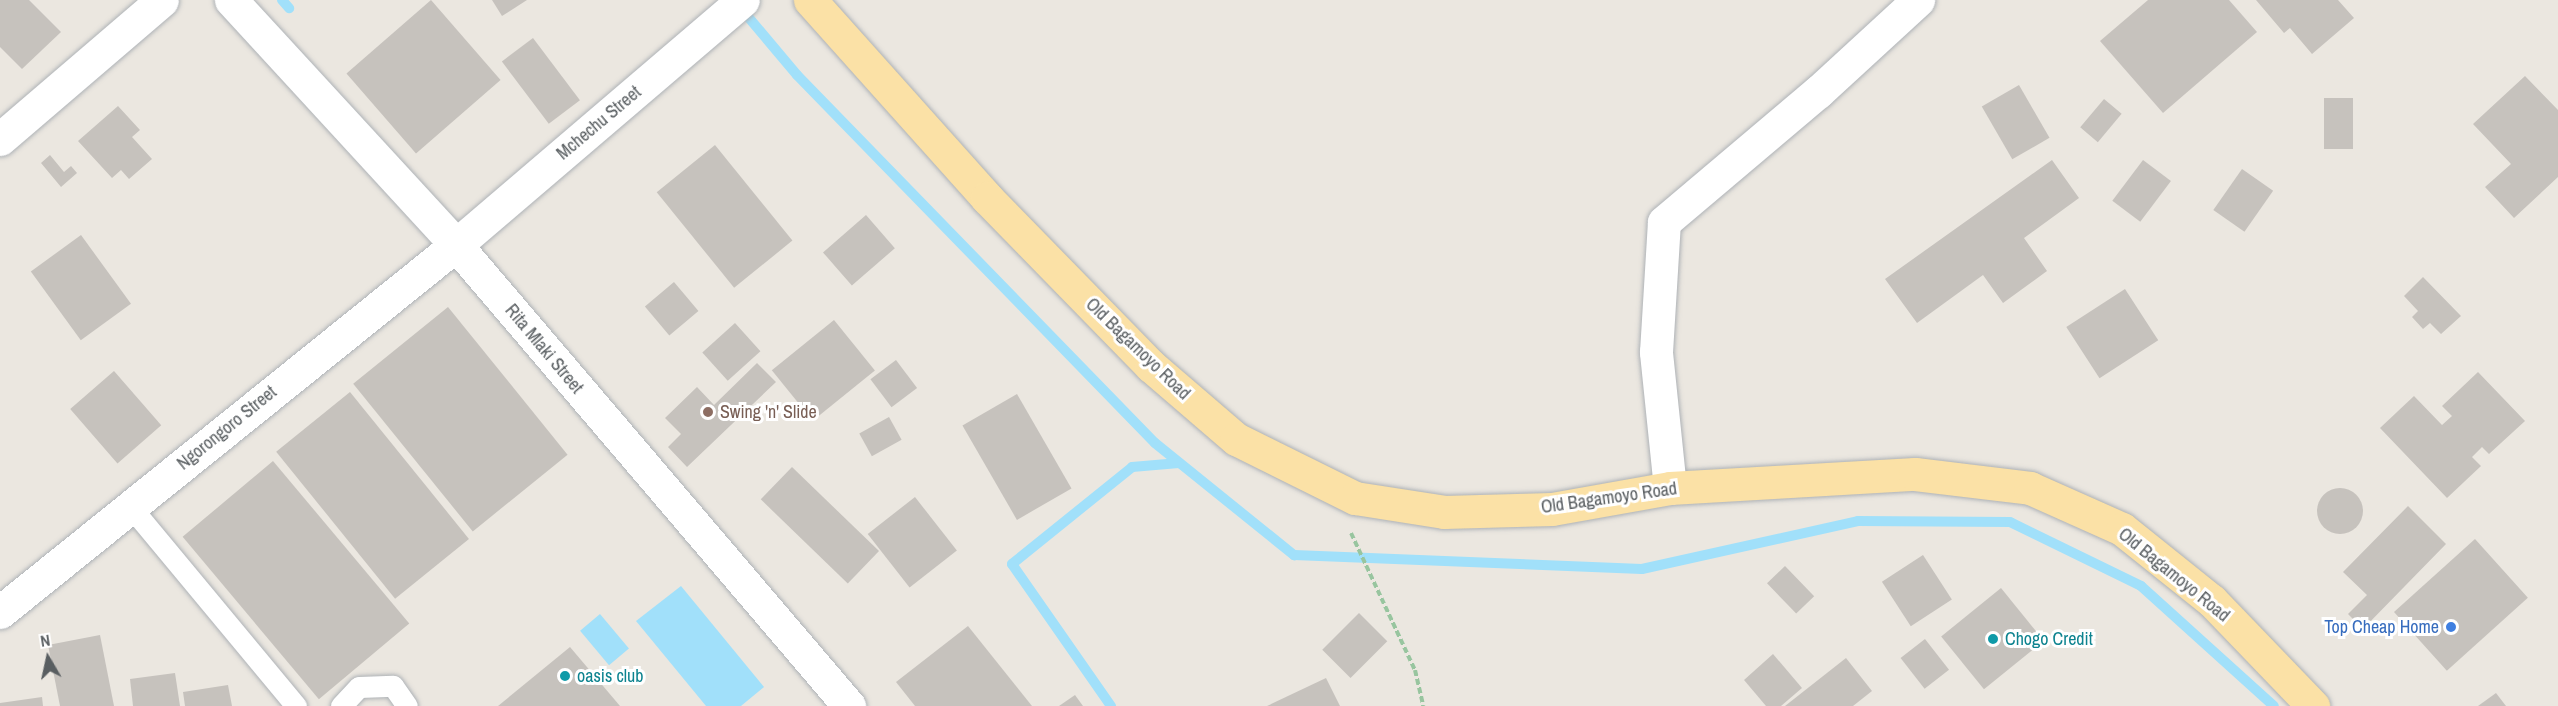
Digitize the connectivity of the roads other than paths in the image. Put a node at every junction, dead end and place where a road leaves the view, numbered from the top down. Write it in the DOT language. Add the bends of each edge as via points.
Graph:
graph roads {
  1 [pos="162,0"];
  2 [pos="231,0"];
  3 [pos="743,0"];
  4 [pos="810,0"];
  5 [pos="1918,0"];
  6 [pos="1,136"];
  7 [pos="456,245"];
  8 [pos="1670,488"];
  9 [pos="130,506"];
  10 [pos="0,612"];
  11 [pos="296,706"];
  12 [pos="341,706"];
  13 [pos="408,706"];
  14 [pos="849,706"];
  15 [pos="2313,706"];
  1 -- 6 [label="street"];
  2 -- 7 [label="street, Rita Mlaki Street"];
  3 -- 7 [label="street, Mchechu Street"];
  4 -- 8 [label="main road, Old Bagamoyo Road" via="1012,223 1151,366 1236,439 1355,498 1444,512 1552,509"];
  5 -- 8 [label="street" via="1818,92 1664,222 1656,352"];
  7 -- 9 [label="street, Ngorongoro Street"];
  7 -- 14 [label="street, Rita Mlaki Street"];
  8 -- 15 [label="main road, Old Bagamoyo Road" via="1915,474 2030,488 2122,529 2212,601"];
  9 -- 10 [label="street, Ngorongoro Street"];
  9 -- 11 [label="lane"];
  12 -- 13 [label="lane" via="359,687 393,686"];
}
